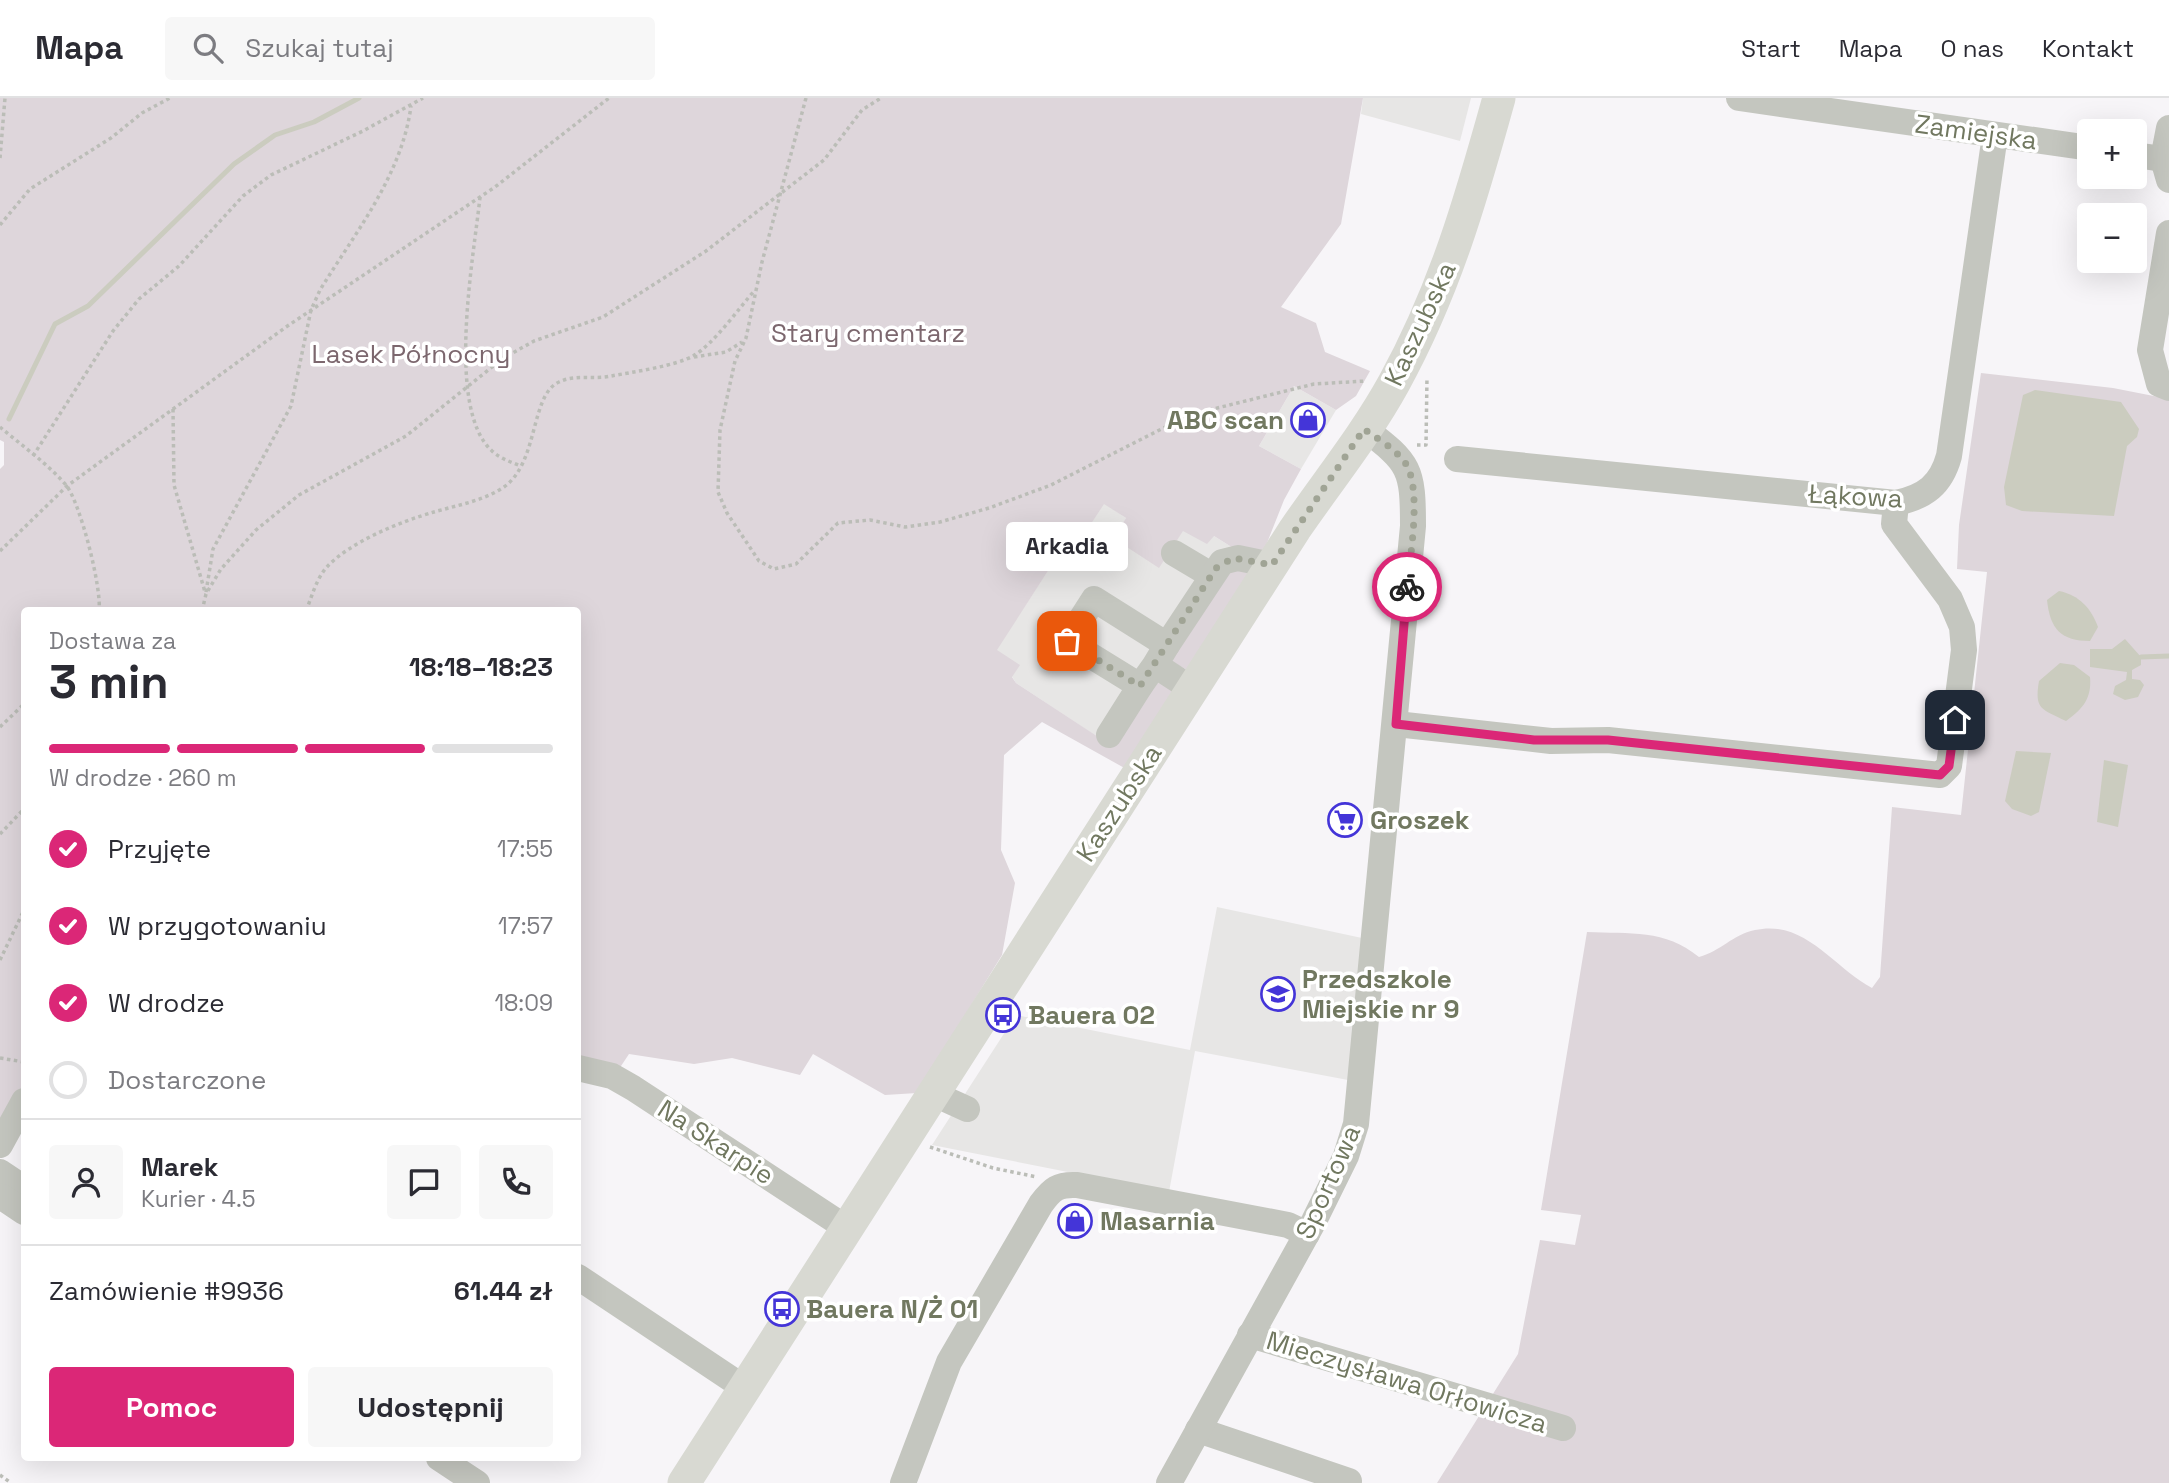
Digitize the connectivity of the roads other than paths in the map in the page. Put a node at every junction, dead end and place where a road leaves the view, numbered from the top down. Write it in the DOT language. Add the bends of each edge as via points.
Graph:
graph roads {
  1 [pos="1499,98"];
  2 [pos="1739,98"];
  3 [pos="2169,128"];
  4 [pos="1995,135"];
  5 [pos="2077,146"];
  6 [pos="2147,160"];
  7 [pos="2166,169"];
  8 [pos="2169,233"];
  9 [pos="2169,388"];
  10 [pos="1364,429"];
  11 [pos="1457,459"];
  12 [pos="1896,503"];
  13 [pos="1174,553"];
  14 [pos="1272,565"];
  15 [pos="1211,575"];
  16 [pos="1154,665"];
  17 [pos="1192,689"];
  18 [pos="1396,724"];
  19 [pos="1109,735"];
  20 [pos="581,1069"];
  21 [pos="934,1094"];
  22 [pos="21,1106"];
  23 [pos="967,1109"];
  24 [pos="0,1145"];
  25 [pos="0,1172"];
  26 [pos="21,1186"];
  27 [pos="0,1196"];
  28 [pos="21,1210"];
  29 [pos="848,1230"];
  30 [pos="1307,1234"];
  31 [pos="581,1279"];
  32 [pos="1251,1335"];
  33 [pos="746,1389"];
  34 [pos="1563,1429"];
  35 [pos="1198,1430"];
  36 [pos="444,1461"];
  37 [pos="1349,1481"];
  38 [pos="477,1483"];
  39 [pos="684,1483"];
  40 [pos="902,1483"];
  41 [pos="1169,1483"];
  1 -- 10 [label="main road, Kaszubska" via="1461,233 1437,293 1392,386"];
  2 -- 4 [label="street, Zamiejska"];
  3 -- 7 [label="street"];
  4 -- 5 [label="street, Zamiejska"];
  4 -- 12 [label="street, Łąkowa" via="1949,456 1939,482 1927,493"];
  6 -- 7 [label="street"];
  8 -- 9 [label="street" via="2151,350 2159,384"];
  10 -- 14 [label="main road, Kaszubska"];
  10 -- 18 [label="street, Sportowa" via="1406,465 1413,493"];
  11 -- 12 [label="street, Łąkowa"];
  12 -- 18 [label="street" via="1894,524 1950,599 1962,626 1964,650 1949,766 1940,775 1608,740 1551,741"];
  13 -- 15 [label="street"];
  14 -- 15 [label="street" via="1233,558 1222,562"];
  14 -- 17 [label="main road, Kaszubska"];
  15 -- 16 [label="street"];
  16 -- 17 [label="street"];
  16 -- 19 [label="street"];
  17 -- 21 [label="main road, Kaszubska"];
  18 -- 30 [label="street, Sportowa" via="1359,1105 1346,1156"];
  20 -- 29 [label="street, Na Skarpie" via="622,1082"];
  21 -- 23 [label="street"];
  21 -- 29 [label="main road, Kaszubska"];
  22 -- 24 [label="street"];
  25 -- 26 [label="street"];
  27 -- 28 [label="street"];
  29 -- 33 [label="main road, Kaszubska"];
  30 -- 32 [label="street, Sportowa"];
  30 -- 40 [label="street" via="1288,1226 1077,1185 1054,1188 949,1362"];
  31 -- 33 [label="street"];
  32 -- 34 [label="street, Mieczysława Orłowicza"];
  32 -- 35 [label="street, Sportowa"];
  33 -- 39 [label="main road, Kaszubska"];
  35 -- 37 [label="street"];
  35 -- 41 [label="street, Sportowa"];
  36 -- 38 [label="street"];
}
